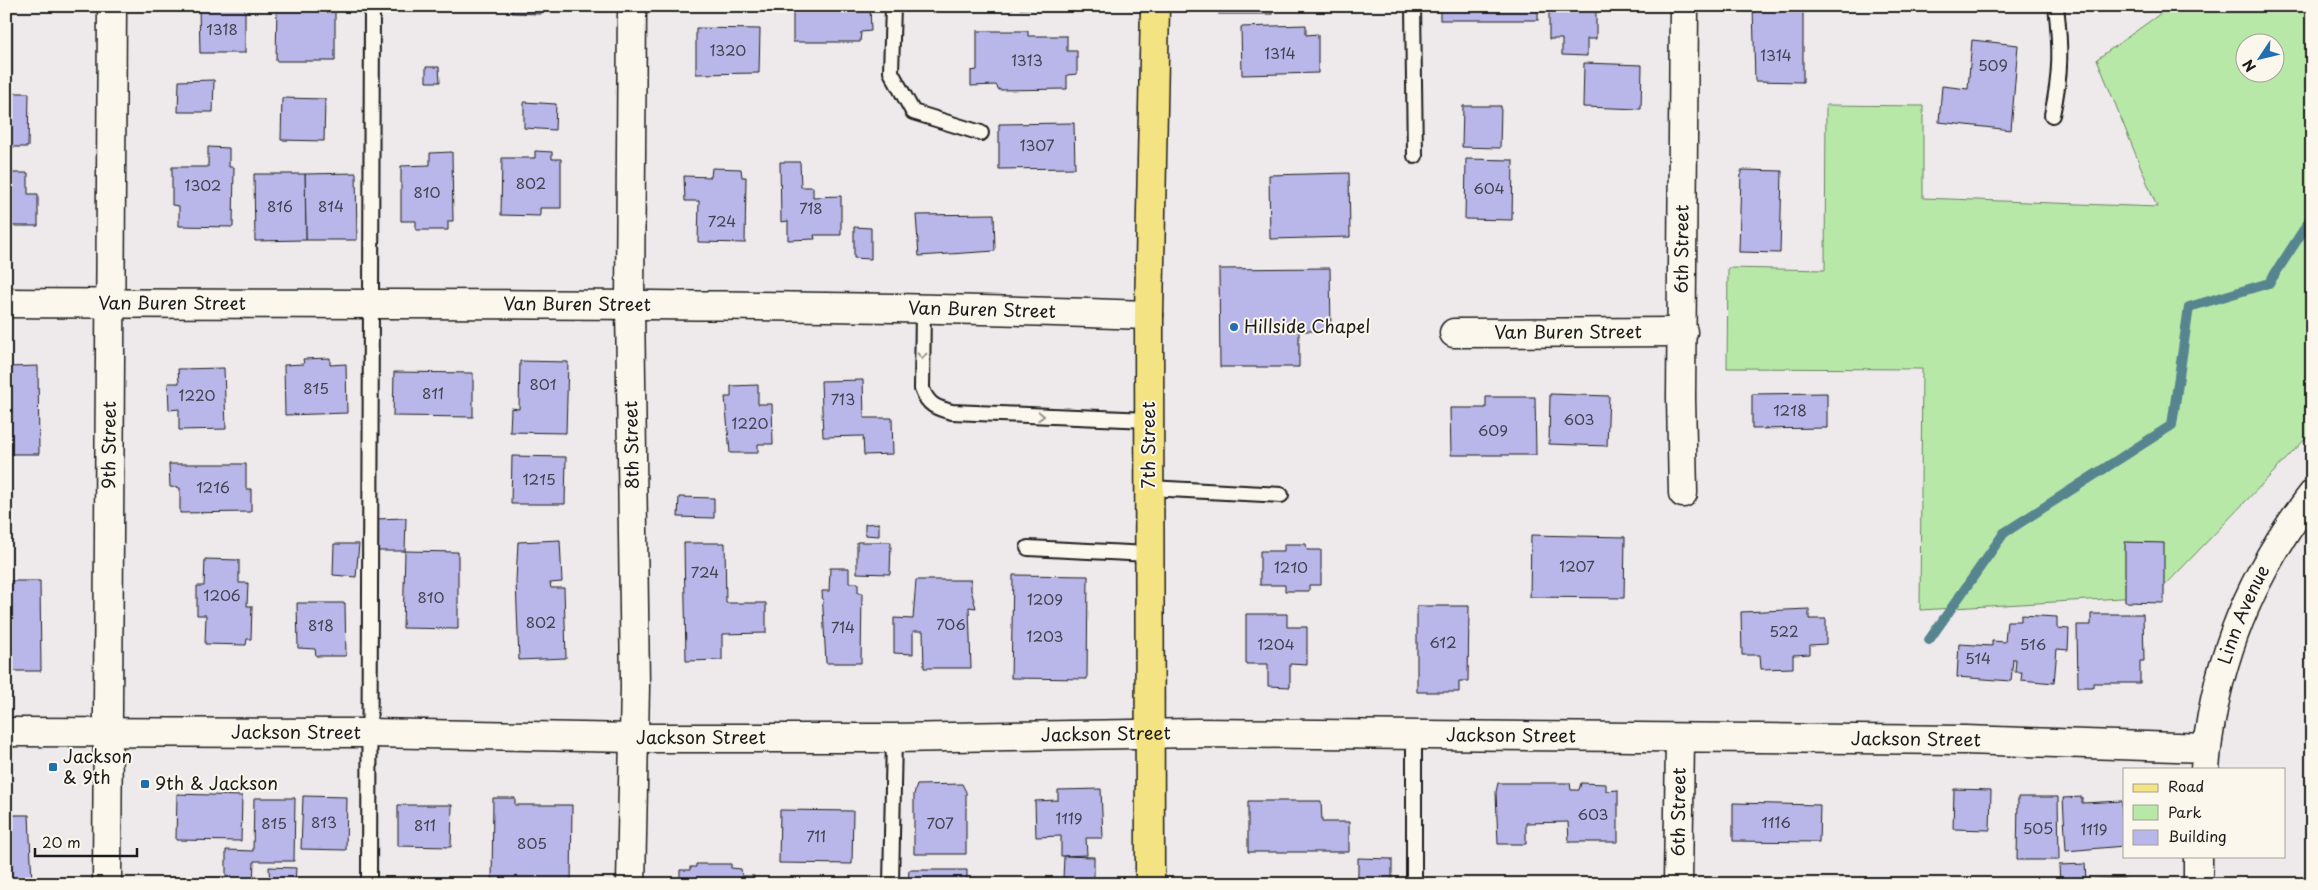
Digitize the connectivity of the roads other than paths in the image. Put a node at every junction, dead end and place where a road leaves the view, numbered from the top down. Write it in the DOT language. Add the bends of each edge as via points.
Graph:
graph roads {
  1 [pos="112,6"];
  2 [pos="372,6"];
  3 [pos="632,6"];
  4 [pos="892,6"];
  5 [pos="1155,6"];
  6 [pos="1413,6"];
  7 [pos="1684,6"];
  8 [pos="2056,6"];
  9 [pos="2052,115"];
  10 [pos="981,133"];
  11 [pos="1415,156"];
  12 [pos="110,302"];
  13 [pos="370,302"];
  14 [pos="6,303"];
  15 [pos="630,303"];
  16 [pos="923,308"];
  17 [pos="1149,315"];
  18 [pos="1683,332"];
  19 [pos="1454,333"];
  20 [pos="1149,420"];
  21 [pos="1149,488"];
  22 [pos="1683,493"];
  23 [pos="1281,495"];
  24 [pos="2312,495"];
  25 [pos="1028,548"];
  26 [pos="1149,554"];
  27 [pos="6,732"];
  28 [pos="109,732"];
  29 [pos="370,733"];
  30 [pos="1149,733"];
  31 [pos="1414,736"];
  32 [pos="634,738"];
  33 [pos="894,738"];
  34 [pos="1680,739"];
  35 [pos="2206,758"];
  36 [pos="2198,858"];
  37 [pos="107,884"];
  38 [pos="368,884"];
  39 [pos="631,884"];
  40 [pos="891,884"];
  41 [pos="1150,884"];
  42 [pos="1414,884"];
  43 [pos="1678,884"];
  44 [pos="2198,884"];
  1 -- 12 [label="street, 9th Street"];
  2 -- 13 [label="lane"];
  3 -- 15 [label="street, 8th Street"];
  4 -- 10 [label="lane" via="891,72 913,112"];
  5 -- 17 [label="main road, 7th Street"];
  6 -- 11 [label="lane"];
  7 -- 18 [label="street, 6th Street"];
  8 -- 9 [label="lane" via="2060,82"];
  12 -- 13 [label="street, Van Buren Street"];
  12 -- 14 [label="street, Van Buren Street"];
  12 -- 28 [label="street, 9th Street"];
  13 -- 15 [label="street, Van Buren Street"];
  13 -- 29 [label="lane"];
  15 -- 16 [label="street, Van Buren Street"];
  15 -- 32 [label="street, 8th Street"];
  16 -- 17 [label="street, Van Buren Street"];
  16 -- 20 [label="lane, one-way" via="922,389 926,400 935,408 952,412"];
  17 -- 20 [label="main road, 7th Street"];
  18 -- 19 [label="street, Van Buren Street"];
  18 -- 22 [label="street, 6th Street"];
  20 -- 21 [label="main road, 7th Street"];
  21 -- 23 [label="lane"];
  21 -- 26 [label="main road, 7th Street"];
  24 -- 35 [label="street, Linn Avenue" via="2276,544 2240,618 2214,698"];
  25 -- 26 [label="lane"];
  26 -- 30 [label="main road, 7th Street"];
  27 -- 28 [label="street, Jackson Street"];
  28 -- 29 [label="street, Jackson Street"];
  28 -- 37 [label="street, 9th Street"];
  29 -- 32 [label="street, Jackson Street"];
  29 -- 38 [label="lane"];
  30 -- 31 [label="street, Jackson Street"];
  30 -- 33 [label="street, Jackson Street"];
  30 -- 41 [label="main road, 7th Street"];
  31 -- 34 [label="street, Jackson Street"];
  31 -- 42 [label="lane"];
  32 -- 33 [label="street, Jackson Street"];
  32 -- 39 [label="street, 8th Street"];
  33 -- 40 [label="lane"];
  34 -- 35 [label="street, Jackson Street" via="1965,740"];
  34 -- 43 [label="street, 6th Street"];
  36 -- 44 [label="street"];
}
